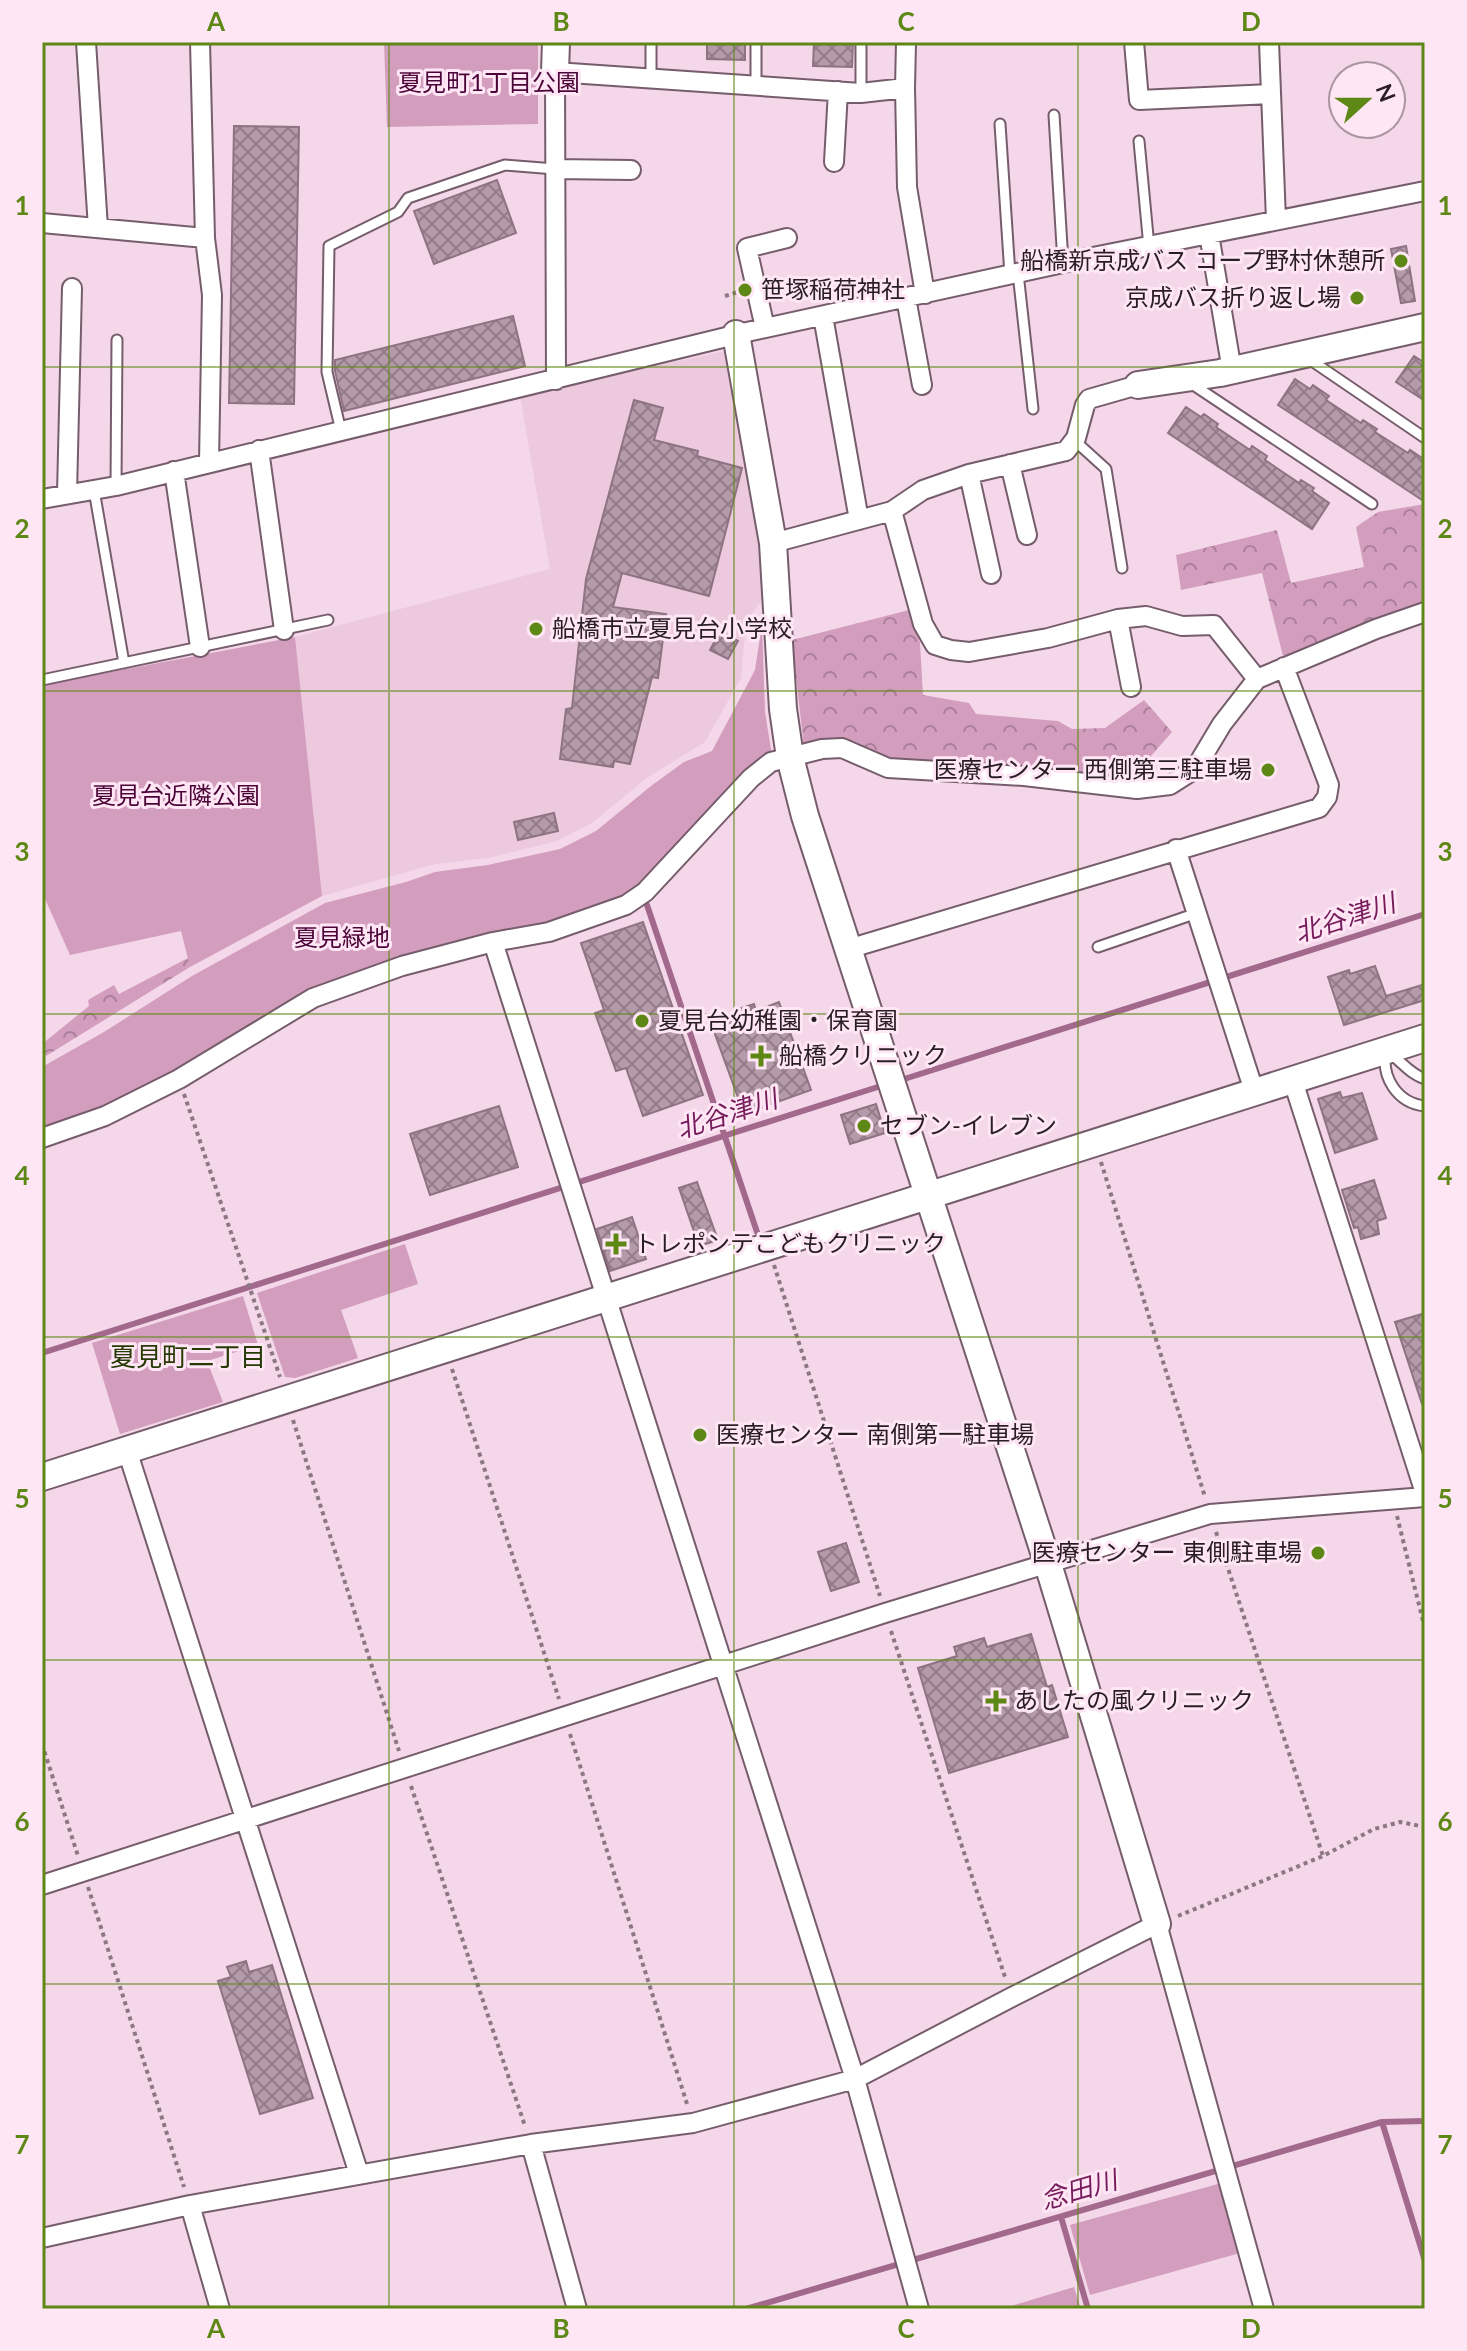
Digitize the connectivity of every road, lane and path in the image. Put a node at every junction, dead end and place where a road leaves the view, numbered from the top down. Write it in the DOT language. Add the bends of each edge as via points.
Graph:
graph roads {
  1 [pos="86,42"];
  2 [pos="200,42"];
  3 [pos="556,42"];
  4 [pos="651,42"];
  5 [pos="756,42"];
  6 [pos="861,42"];
  7 [pos="906,42"];
  8 [pos="1134,42"];
  9 [pos="1269,42"];
  10 [pos="555,72"];
  11 [pos="651,78"];
  12 [pos="756,85"];
  13 [pos="905,88"];
  14 [pos="838,91"];
  15 [pos="861,93"];
  16 [pos="1271,94"];
  17 [pos="1054,115"];
  18 [pos="1000,124"];
  19 [pos="1139,141"];
  20 [pos="834,162"];
  21 [pos="555,169"];
  22 [pos="631,170"];
  23 [pos="1425,191"];
  24 [pos="1276,220"];
  25 [pos="42,223"];
  26 [pos="98,228"];
  27 [pos="1209,234"];
  28 [pos="205,238"];
  29 [pos="787,238"];
  30 [pos="1149,247"];
  31 [pos="1063,263"];
  32 [pos="1014,274"];
  33 [pos="72,288"];
  34 [pos="739,292"];
  35 [pos="725,296"];
  36 [pos="915,296"];
  37 [pos="823,316"];
  38 [pos="765,328"];
  39 [pos="1422,330"];
  40 [pos="736,334"];
  41 [pos="117,340"];
  42 [pos="1302,355"];
  43 [pos="1232,371"];
  44 [pos="1185,379"];
  45 [pos="556,380"];
  46 [pos="922,385"];
  47 [pos="1138,385"];
  48 [pos="1033,409"];
  49 [pos="341,431"];
  50 [pos="1425,438"];
  51 [pos="1074,440"];
  52 [pos="259,450"];
  53 [pos="209,462"];
  54 [pos="1010,464"];
  55 [pos="174,471"];
  56 [pos="969,474"];
  57 [pos="116,486"];
  58 [pos="94,490"];
  59 [pos="67,493"];
  60 [pos="42,499"];
  61 [pos="1372,504"];
  62 [pos="892,511"];
  63 [pos="859,520"];
  64 [pos="1027,535"];
  65 [pos="773,543"];
  66 [pos="1122,568"];
  67 [pos="991,574"];
  68 [pos="1425,612"];
  69 [pos="1118,619"];
  70 [pos="328,620"];
  71 [pos="284,630"];
  72 [pos="200,647"];
  73 [pos="124,663"];
  74 [pos="1284,667"];
  75 [pos="42,677"];
  76 [pos="1257,679"];
  77 [pos="1131,687"];
  78 [pos="790,757"];
  79 [pos="1176,849"];
  80 [pos="1197,913"];
  81 [pos="493,942"];
  82 [pos="1098,947"];
  83 [pos="848,949"];
  84 [pos="1425,1038"];
  85 [pos="1386,1051"];
  86 [pos="179,1079"];
  87 [pos="1425,1079"];
  88 [pos="1293,1081"];
  89 [pos="1255,1094"];
  90 [pos="1425,1106"];
  91 [pos="42,1138"];
  92 [pos="927,1197"];
  93 [pos="768,1248"];
  94 [pos="607,1299"];
  95 [pos="286,1400"];
  96 [pos="127,1450"];
  97 [pos="42,1477"];
  98 [pos="1425,1495"];
  99 [pos="1392,1499"];
  100 [pos="1048,1564"];
  101 [pos="885,1613"];
  102 [pos="1425,1629"];
  103 [pos="724,1665"];
  104 [pos="42,1744"];
  105 [pos="247,1819"];
  106 [pos="1425,1827"];
  107 [pos="83,1872"];
  108 [pos="42,1885"];
  109 [pos="1157,1924"];
  110 [pos="1012,1997"];
  111 [pos="855,2079"];
  112 [pos="531,2144"];
  113 [pos="359,2174"];
  114 [pos="190,2205"];
  115 [pos="42,2238"];
  116 [pos="220,2309"];
  117 [pos="577,2309"];
  118 [pos="919,2309"];
  119 [pos="1264,2309"];
  1 -- 26 [label="street"];
  2 -- 28 [label="street"];
  3 -- 10 [label="street"];
  4 -- 11 [label="lane"];
  5 -- 12 [label="lane"];
  6 -- 15 [label="lane"];
  7 -- 13 [label="street"];
  8 -- 16 [label="street" via="1139,100"];
  9 -- 16 [label="street"];
  10 -- 11 [label="street"];
  10 -- 21 [label="street"];
  11 -- 12 [label="street"];
  12 -- 14 [label="street"];
  13 -- 15 [label="street"];
  13 -- 36 [label="street"];
  14 -- 15 [label="street"];
  14 -- 20 [label="street"];
  16 -- 24 [label="street"];
  17 -- 31 [label="lane"];
  18 -- 32 [label="lane"];
  19 -- 30 [label="lane"];
  21 -- 22 [label="street"];
  21 -- 45 [label="street"];
  21 -- 49 [label="lane" via="505,165 408,198 398,212 329,246 327,372"];
  23 -- 24 [label="street"];
  24 -- 27 [label="street"];
  25 -- 26 [label="street"];
  26 -- 28 [label="street"];
  27 -- 30 [label="street"];
  27 -- 43 [label="street"];
  28 -- 53 [label="street" via="212,295"];
  29 -- 38 [label="street" via="747,248"];
  30 -- 31 [label="street"];
  31 -- 32 [label="street"];
  32 -- 36 [label="street"];
  32 -- 48 [label="lane"];
  33 -- 59 [label="street"];
  34 -- 35 [label="path"];
  36 -- 37 [label="street"];
  36 -- 46 [label="street"];
  37 -- 38 [label="street"];
  37 -- 63 [label="street"];
  38 -- 40 [label="street"];
  39 -- 42 [label="street"];
  40 -- 45 [label="street"];
  40 -- 65 [label="street"];
  41 -- 57 [label="lane"];
  42 -- 43 [label="street"];
  42 -- 50 [label="lane"];
  43 -- 44 [label="street"];
  44 -- 47 [label="street"];
  44 -- 61 [label="lane"];
  45 -- 49 [label="street"];
  47 -- 51 [label="street" via="1089,399"];
  49 -- 52 [label="street"];
  51 -- 54 [label="street" via="1066,451"];
  51 -- 66 [label="lane" via="1106,469"];
  52 -- 53 [label="street"];
  52 -- 71 [label="street"];
  53 -- 55 [label="street"];
  54 -- 56 [label="street"];
  54 -- 64 [label="street"];
  55 -- 57 [label="street"];
  55 -- 72 [label="street"];
  56 -- 62 [label="street" via="923,490"];
  56 -- 67 [label="street"];
  57 -- 58 [label="street"];
  58 -- 59 [label="street"];
  58 -- 73 [label="lane"];
  59 -- 60 [label="street"];
  62 -- 63 [label="street"];
  62 -- 69 [label="street" via="923,624 935,645 969,652"];
  63 -- 65 [label="street"];
  65 -- 78 [label="street" via="778,660"];
  68 -- 74 [label="street"];
  69 -- 76 [label="street" via="1146,616 1182,626 1214,625"];
  69 -- 77 [label="street"];
  70 -- 71 [label="lane"];
  71 -- 72 [label="lane"];
  72 -- 73 [label="lane"];
  73 -- 75 [label="lane"];
  74 -- 76 [label="street"];
  74 -- 79 [label="street" via="1329,785 1327,797 1319,808"];
  76 -- 78 [label="street" via="1195,769 1170,785 1137,789 888,768 842,748"];
  78 -- 81 [label="street" via="771,762 751,778 645,892 626,905 549,932"];
  78 -- 83 [label="street"];
  79 -- 80 [label="street"];
  79 -- 83 [label="street"];
  80 -- 82 [label="lane"];
  80 -- 89 [label="street"];
  81 -- 86 [label="street" via="402,966 313,998"];
  81 -- 94 [label="street"];
  83 -- 92 [label="street"];
  84 -- 85 [label="street"];
  85 -- 87 [label="lane"];
  85 -- 88 [label="street"];
  85 -- 90 [label="lane" via="1383,1067 1389,1082 1410,1103"];
  86 -- 91 [label="street" via="105,1116"];
  86 -- 95 [label="path"];
  88 -- 89 [label="street"];
  88 -- 98 [label="street"];
  89 -- 92 [label="street"];
  92 -- 93 [label="street"];
  92 -- 100 [label="street"];
  93 -- 94 [label="street"];
  93 -- 101 [label="path"];
  94 -- 95 [label="street"];
  94 -- 103 [label="street"];
  95 -- 96 [label="street"];
  96 -- 97 [label="street"];
  96 -- 105 [label="street"];
  98 -- 99 [label="street"];
  99 -- 100 [label="street" via="1210,1514"];
  99 -- 102 [label="path"];
  100 -- 101 [label="street"];
  100 -- 109 [label="street"];
  101 -- 103 [label="street"];
  101 -- 110 [label="path"];
  103 -- 105 [label="street"];
  103 -- 111 [label="street"];
  104 -- 107 [label="path"];
  105 -- 107 [label="street"];
  105 -- 113 [label="street"];
  106 -- 109 [label="path" via="1400,1822 1374,1829 1323,1856"];
  107 -- 108 [label="street"];
  107 -- 114 [label="path"];
  109 -- 110 [label="street"];
  109 -- 119 [label="street"];
  110 -- 111 [label="street"];
  111 -- 112 [label="street" via="693,2123"];
  111 -- 118 [label="street"];
  112 -- 113 [label="street"];
  112 -- 117 [label="street"];
  113 -- 114 [label="street"];
  114 -- 115 [label="street"];
  114 -- 116 [label="street"];
}
